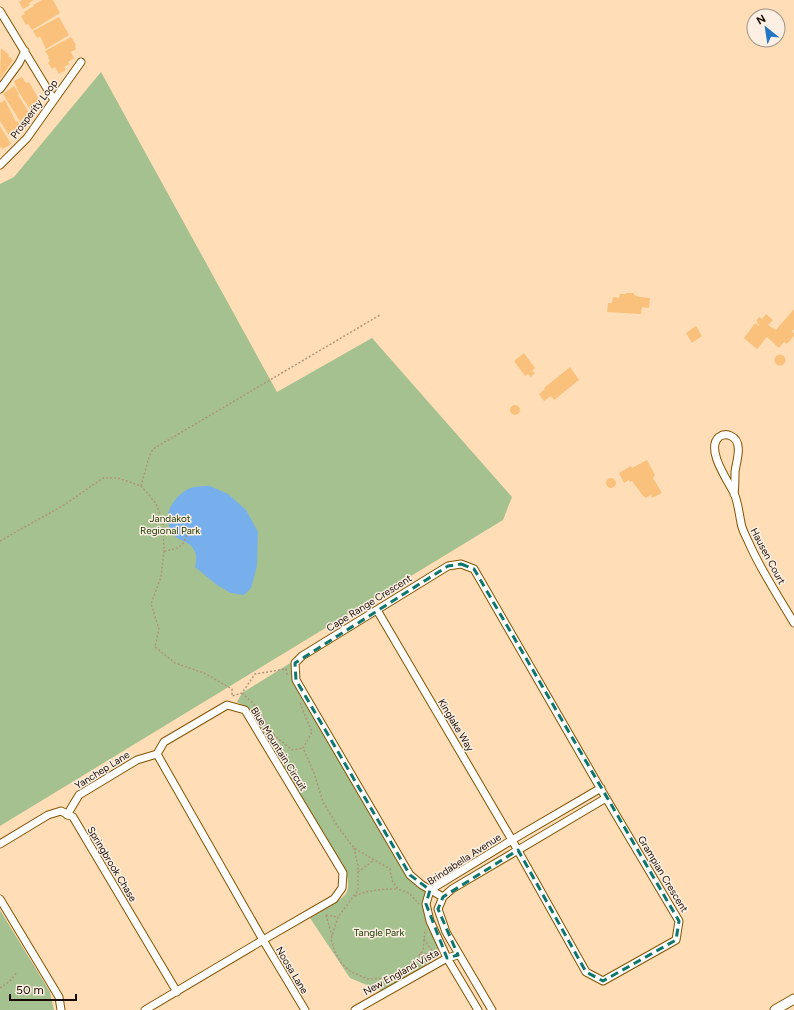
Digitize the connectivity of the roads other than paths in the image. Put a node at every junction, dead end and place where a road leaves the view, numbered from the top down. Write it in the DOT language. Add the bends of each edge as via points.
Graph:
graph roads {
  1 [pos="0,11"];
  2 [pos="24,51"];
  3 [pos="81,62"];
  4 [pos="0,89"];
  5 [pos="54,100"];
  6 [pos="0,165"];
  7 [pos="734,494"];
  8 [pos="377,610"];
  9 [pos="794,623"];
  10 [pos="156,754"];
  11 [pos="601,788"];
  12 [pos="606,798"];
  13 [pos="67,815"];
  14 [pos="512,840"];
  15 [pos="0,844"];
  16 [pos="518,850"];
  17 [pos="430,890"];
  18 [pos="443,896"];
  19 [pos="0,899"];
  20 [pos="263,940"];
  21 [pos="458,955"];
  22 [pos="447,958"];
  23 [pos="177,992"];
  24 [pos="794,999"];
  25 [pos="154,1008"];
  26 [pos="358,1009"];
  27 [pos="61,1010"];
  28 [pos="145,1010"];
  29 [pos="305,1010"];
  30 [pos="478,1010"];
  31 [pos="492,1010"];
  32 [pos="775,1010"];
  1 -- 2 [label="street"];
  2 -- 4 [label="street" via="19,63"];
  2 -- 5 [label="street"];
  3 -- 5 [label="street, Prosperity Loop"];
  5 -- 6 [label="street, Prosperity Loop" via="27,138"];
  7 -- 7 [label="street, Hausen Court" via="738,451 734,437 728,434 718,438 716,452 721,470"];
  7 -- 9 [label="street, Hausen Court" via="741,525 749,544"];
  8 -- 11 [label="street, Cape Range Crescent" via="448,566 461,564 474,569"];
  8 -- 14 [label="street, Kinglake Way"];
  8 -- 17 [label="street, Cape Range Crescent" via="302,656 295,663 296,680 410,875"];
  10 -- 13 [label="street, Yanchep Lane" via="137,760 79,795"];
  10 -- 20 [label="street"];
  10 -- 20 [label="street, Blue Mountain Circuit" via="164,742 227,705 244,710 343,873 342,888 334,899"];
  11 -- 12 [label="street, Cape Range Crescent"];
  11 -- 14 [label="street, Brindabella Avenue"];
  12 -- 16 [label="street, Brindabella Avenue"];
  12 -- 16 [label="street, Grampian Crescent" via="679,921 676,940 603,981 586,972"];
  13 -- 15 [label="street" via="61,811 48,814"];
  13 -- 23 [label="street, Springbrook Chase" via="73,817"];
  14 -- 16 [label="street, Kinglake Way"];
  14 -- 17 [label="street, Brindabella Avenue"];
  16 -- 18 [label="street, Brindabella Avenue"];
  17 -- 18 [label="street, Cape Range Crescent"];
  17 -- 22 [label="street, Brindabella Avenue" via="426,904 430,921"];
  18 -- 21 [label="street, Brindabella Avenue" via="438,909"];
  19 -- 27 [label="street" via="59,997"];
  20 -- 23 [label="street, Blue Mountain Circuit"];
  20 -- 29 [label="street, Noosa Lane"];
  21 -- 22 [label="street, New England Vista"];
  21 -- 31 [label="street, Brindabella Avenue"];
  22 -- 26 [label="street, New England Vista"];
  22 -- 30 [label="street, Brindabella Avenue"];
  23 -- 25 [label="street, Blue Mountain Circuit"];
  24 -- 32 [label="street"];
  25 -- 28 [label="street, Blue Mountain Circuit"];
}
